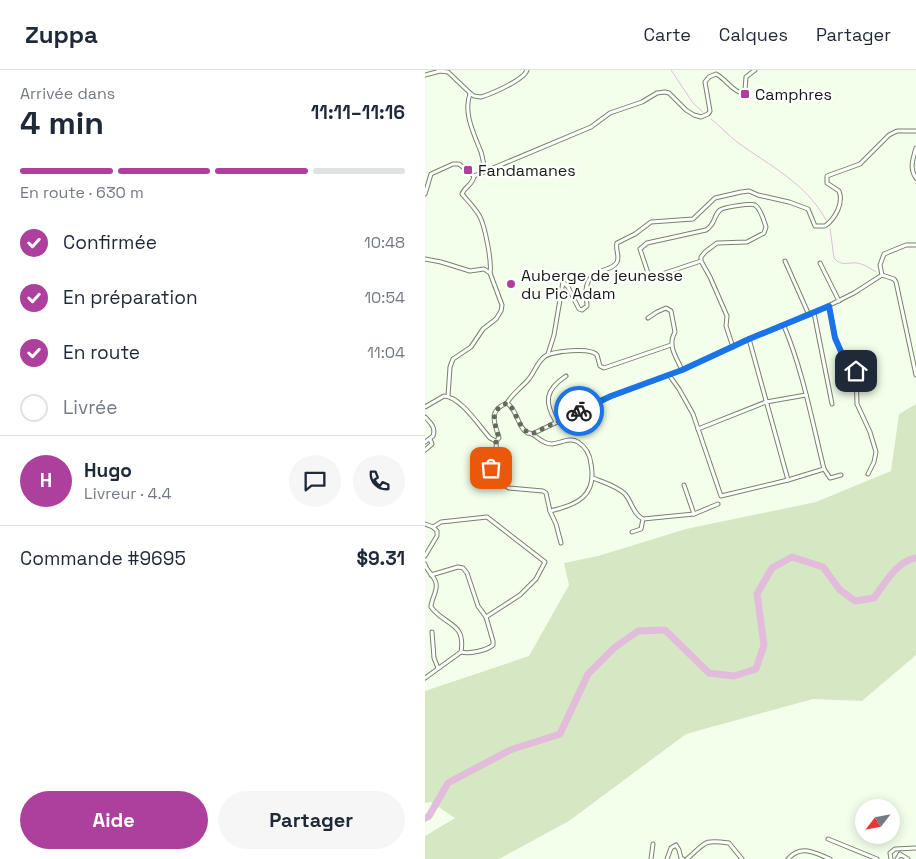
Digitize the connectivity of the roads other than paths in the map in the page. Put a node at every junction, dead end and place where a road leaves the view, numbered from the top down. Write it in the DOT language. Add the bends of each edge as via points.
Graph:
graph roads {
  1 [pos="447,70"];
  2 [pos="527,70"];
  3 [pos="755,70"];
  4 [pos="425,75"];
  5 [pos="470,93"];
  6 [pos="916,131"];
  7 [pos="916,148"];
  8 [pos="485,172"];
  9 [pos="473,176"];
  10 [pos="916,178"];
  11 [pos="425,194"];
  12 [pos="916,245"];
  13 [pos="425,259"];
  14 [pos="701,261"];
  15 [pos="785,262"];
  16 [pos="820,263"];
  17 [pos="490,273"];
  18 [pos="882,275"];
  19 [pos="839,301"];
  20 [pos="829,306"];
  21 [pos="814,313"];
  22 [pos="809,315"];
  23 [pos="648,318"];
  24 [pos="784,326"];
  25 [pos="749,339"];
  26 [pos="671,345"];
  27 [pos="733,346"];
  28 [pos="547,354"];
  29 [pos="682,370"];
  30 [pos="669,375"];
  31 [pos="916,375"];
  32 [pos="566,376"];
  33 [pos="806,395"];
  34 [pos="448,396"];
  35 [pos="766,402"];
  36 [pos="507,403"];
  37 [pos="832,404"];
  38 [pos="425,407"];
  39 [pos="425,418"];
  40 [pos="556,422"];
  41 [pos="698,429"];
  42 [pos="532,434"];
  43 [pos="431,439"];
  44 [pos="496,441"];
  45 [pos="425,442"];
  46 [pos="425,450"];
  47 [pos="824,469"];
  48 [pos="868,474"];
  49 [pos="841,476"];
  50 [pos="593,478"];
  51 [pos="788,480"];
  52 [pos="684,485"];
  53 [pos="718,504"];
  54 [pos="550,511"];
  55 [pos="694,514"];
  56 [pos="643,519"];
  57 [pos="425,524"];
  58 [pos="433,527"];
  59 [pos="632,532"];
  60 [pos="561,543"];
  61 [pos="425,556"];
  62 [pos="425,564"];
  63 [pos="431,575"];
  64 [pos="486,617"];
  65 [pos="432,632"];
  66 [pos="461,652"];
  67 [pos="439,668"];
  68 [pos="425,678"];
  69 [pos="828,838"];
  70 [pos="653,844"];
  71 [pos="916,848"];
  72 [pos="651,859"];
  73 [pos="667,859"];
  74 [pos="683,859"];
  75 [pos="687,859"];
  76 [pos="742,859"];
  77 [pos="788,859"];
  78 [pos="830,859"];
  79 [pos="877,859"];
  80 [pos="891,859"];
  81 [pos="897,859"];
  82 [pos="908,859"];
  1 -- 4 [label="street"];
  1 -- 5 [label="street"];
  2 -- 5 [label="street" via="520,79 484,96"];
  3 -- 8 [label="street" via="746,77 742,94 717,74 709,77 705,82 709,111 705,116 686,110 669,93 657,93 610,113 591,127"];
  5 -- 8 [label="street" via="467,102 472,133"];
  6 -- 28 [label="street" via="889,134 860,164 827,176 827,183 839,191 841,199 833,219 825,226 815,226 808,209 749,191 715,198 693,219 649,223 617,243 617,262 591,277 586,288 587,306 582,310 563,282 554,335"];
  7 -- 10 [label="street" via="911,165"];
  8 -- 9 [label="street"];
  9 -- 11 [label="street" via="459,164 451,164 431,174"];
  9 -- 17 [label="street" via="472,184 462,194 482,220"];
  12 -- 18 [label="street" via="906,245 884,254"];
  13 -- 17 [label="street"];
  14 -- 14 [label="street" via="703,254 715,244 747,242 764,233 766,227 757,207 752,204 725,208 719,211 713,225 706,230 647,243 640,249 648,273 653,278"];
  14 -- 27 [label="street" via="726,312 726,326"];
  15 -- 22 [label="street"];
  16 -- 19 [label="street"];
  17 -- 34 [label="street" via="502,304 501,311 471,347 453,359"];
  18 -- 19 [label="street"];
  18 -- 31 [label="street" via="896,282"];
  19 -- 20 [label="street"];
  20 -- 21 [label="street"];
  20 -- 48 [label="street" via="835,338 843,356 856,371 857,404 876,452"];
  21 -- 22 [label="street"];
  21 -- 37 [label="street"];
  22 -- 24 [label="street"];
  23 -- 26 [label="street" via="667,308 671,311 675,332"];
  24 -- 25 [label="street"];
  24 -- 33 [label="street"];
  25 -- 27 [label="street"];
  25 -- 35 [label="street"];
  26 -- 28 [label="street" via="604,368 593,352 580,350"];
  26 -- 29 [label="street"];
  27 -- 29 [label="street"];
  28 -- 36 [label="street"];
  29 -- 30 [label="street"];
  30 -- 40 [label="street" via="611,396"];
  30 -- 41 [label="street" via="693,414"];
  32 -- 40 [label="street" via="552,389 548,402"];
  33 -- 35 [label="street"];
  33 -- 47 [label="street"];
  34 -- 38 [label="street"];
  34 -- 44 [label="street" via="461,404"];
  35 -- 41 [label="street"];
  35 -- 51 [label="street"];
  36 -- 42 [label="street" via="527,433"];
  36 -- 44 [label="street" via="494,416 499,438"];
  39 -- 43 [label="street" via="434,430"];
  40 -- 42 [label="street"];
  41 -- 51 [label="street" via="721,496"];
  42 -- 50 [label="street" via="549,444 571,440 580,444 589,456"];
  43 -- 45 [label="street"];
  43 -- 46 [label="street"];
  44 -- 54 [label="street" via="495,460 476,482 490,480 509,488 543,491"];
  47 -- 49 [label="street" via="829,478"];
  47 -- 51 [label="street"];
  50 -- 54 [label="street" via="588,493 582,498"];
  50 -- 56 [label="street" via="623,492 638,517"];
  52 -- 55 [label="street"];
  53 -- 55 [label="street"];
  54 -- 60 [label="street"];
  55 -- 56 [label="street"];
  56 -- 59 [label="street" via="641,529"];
  57 -- 58 [label="street"];
  58 -- 61 [label="street" via="437,536"];
  58 -- 64 [label="street" via="441,522 487,517 545,562 537,579 520,595"];
  62 -- 63 [label="street"];
  63 -- 64 [label="street" via="463,568 478,606"];
  63 -- 66 [label="street" via="436,588 431,607 459,630"];
  64 -- 66 [label="street" via="493,641 491,648"];
  65 -- 67 [label="street" via="434,658"];
  66 -- 67 [label="street"];
  67 -- 68 [label="street"];
  69 -- 79 [label="street"];
  70 -- 72 [label="street"];
  71 -- 80 [label="street" via="895,849 890,853"];
  73 -- 74 [label="street" via="671,848 676,845"];
  75 -- 76 [label="street" via="703,844 713,841 729,843"];
  77 -- 78 [label="street" via="807,850"];
  81 -- 82 [label="street" via="900,854"];
}
